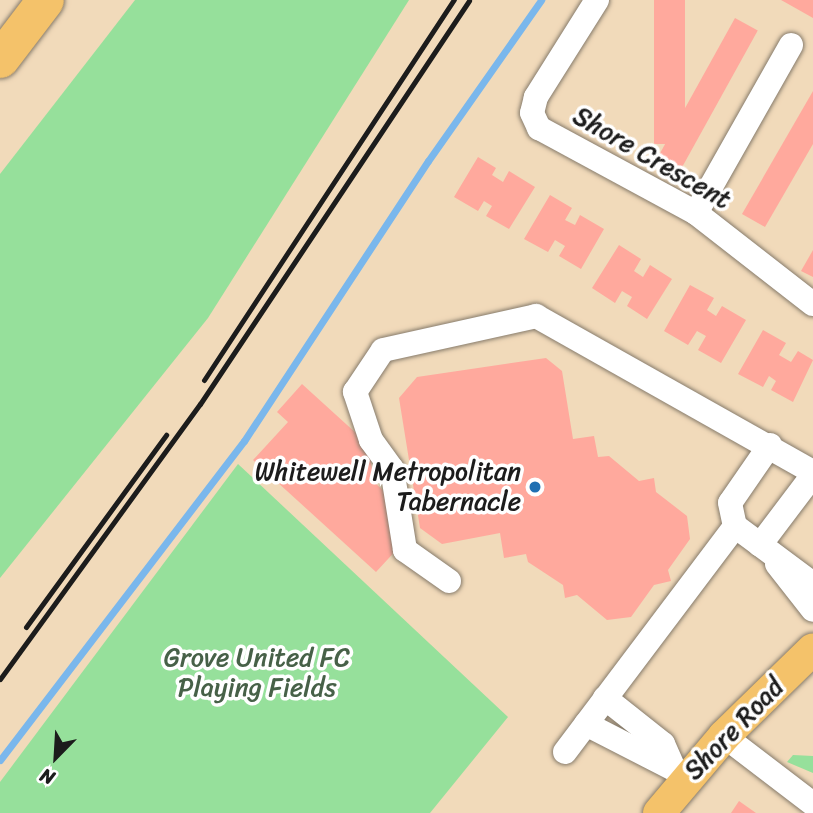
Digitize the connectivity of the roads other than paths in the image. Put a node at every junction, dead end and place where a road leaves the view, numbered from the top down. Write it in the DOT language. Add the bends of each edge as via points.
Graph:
graph roads {
  1 [pos="45,0"];
  2 [pos="597,0"];
  3 [pos="791,45"];
  4 [pos="0,58"];
  5 [pos="696,213"];
  6 [pos="813,304"];
  7 [pos="770,445"];
  8 [pos="813,474"];
  9 [pos="735,526"];
  10 [pos="767,551"];
  11 [pos="809,573"];
  12 [pos="449,581"];
  13 [pos="813,610"];
  14 [pos="813,649"];
  15 [pos="605,698"];
  16 [pos="586,724"];
  17 [pos="724,736"];
  18 [pos="565,752"];
  19 [pos="679,770"];
  20 [pos="813,804"];
  21 [pos="659,813"];
  1 -- 4 [label="highway"];
  2 -- 5 [label="street, Shore Crescent" via="536,97 532,113 538,128"];
  3 -- 5 [label="street"];
  5 -- 6 [label="street, Shore Crescent"];
  7 -- 8 [label="street"];
  7 -- 9 [label="street" via="730,503"];
  7 -- 12 [label="street" via="671,396 536,316 383,350 355,392 371,440 392,469 405,550"];
  8 -- 10 [label="street"];
  9 -- 10 [label="street"];
  9 -- 15 [label="street"];
  10 -- 11 [label="street"];
  10 -- 13 [label="street"];
  14 -- 17 [label="main road, Shore Road"];
  15 -- 16 [label="street"];
  15 -- 19 [label="street" via="663,744"];
  16 -- 18 [label="street"];
  16 -- 19 [label="street" via="650,761"];
  17 -- 19 [label="main road, Shore Road"];
  17 -- 20 [label="street"];
  19 -- 21 [label="main road, Shore Road"];
}
